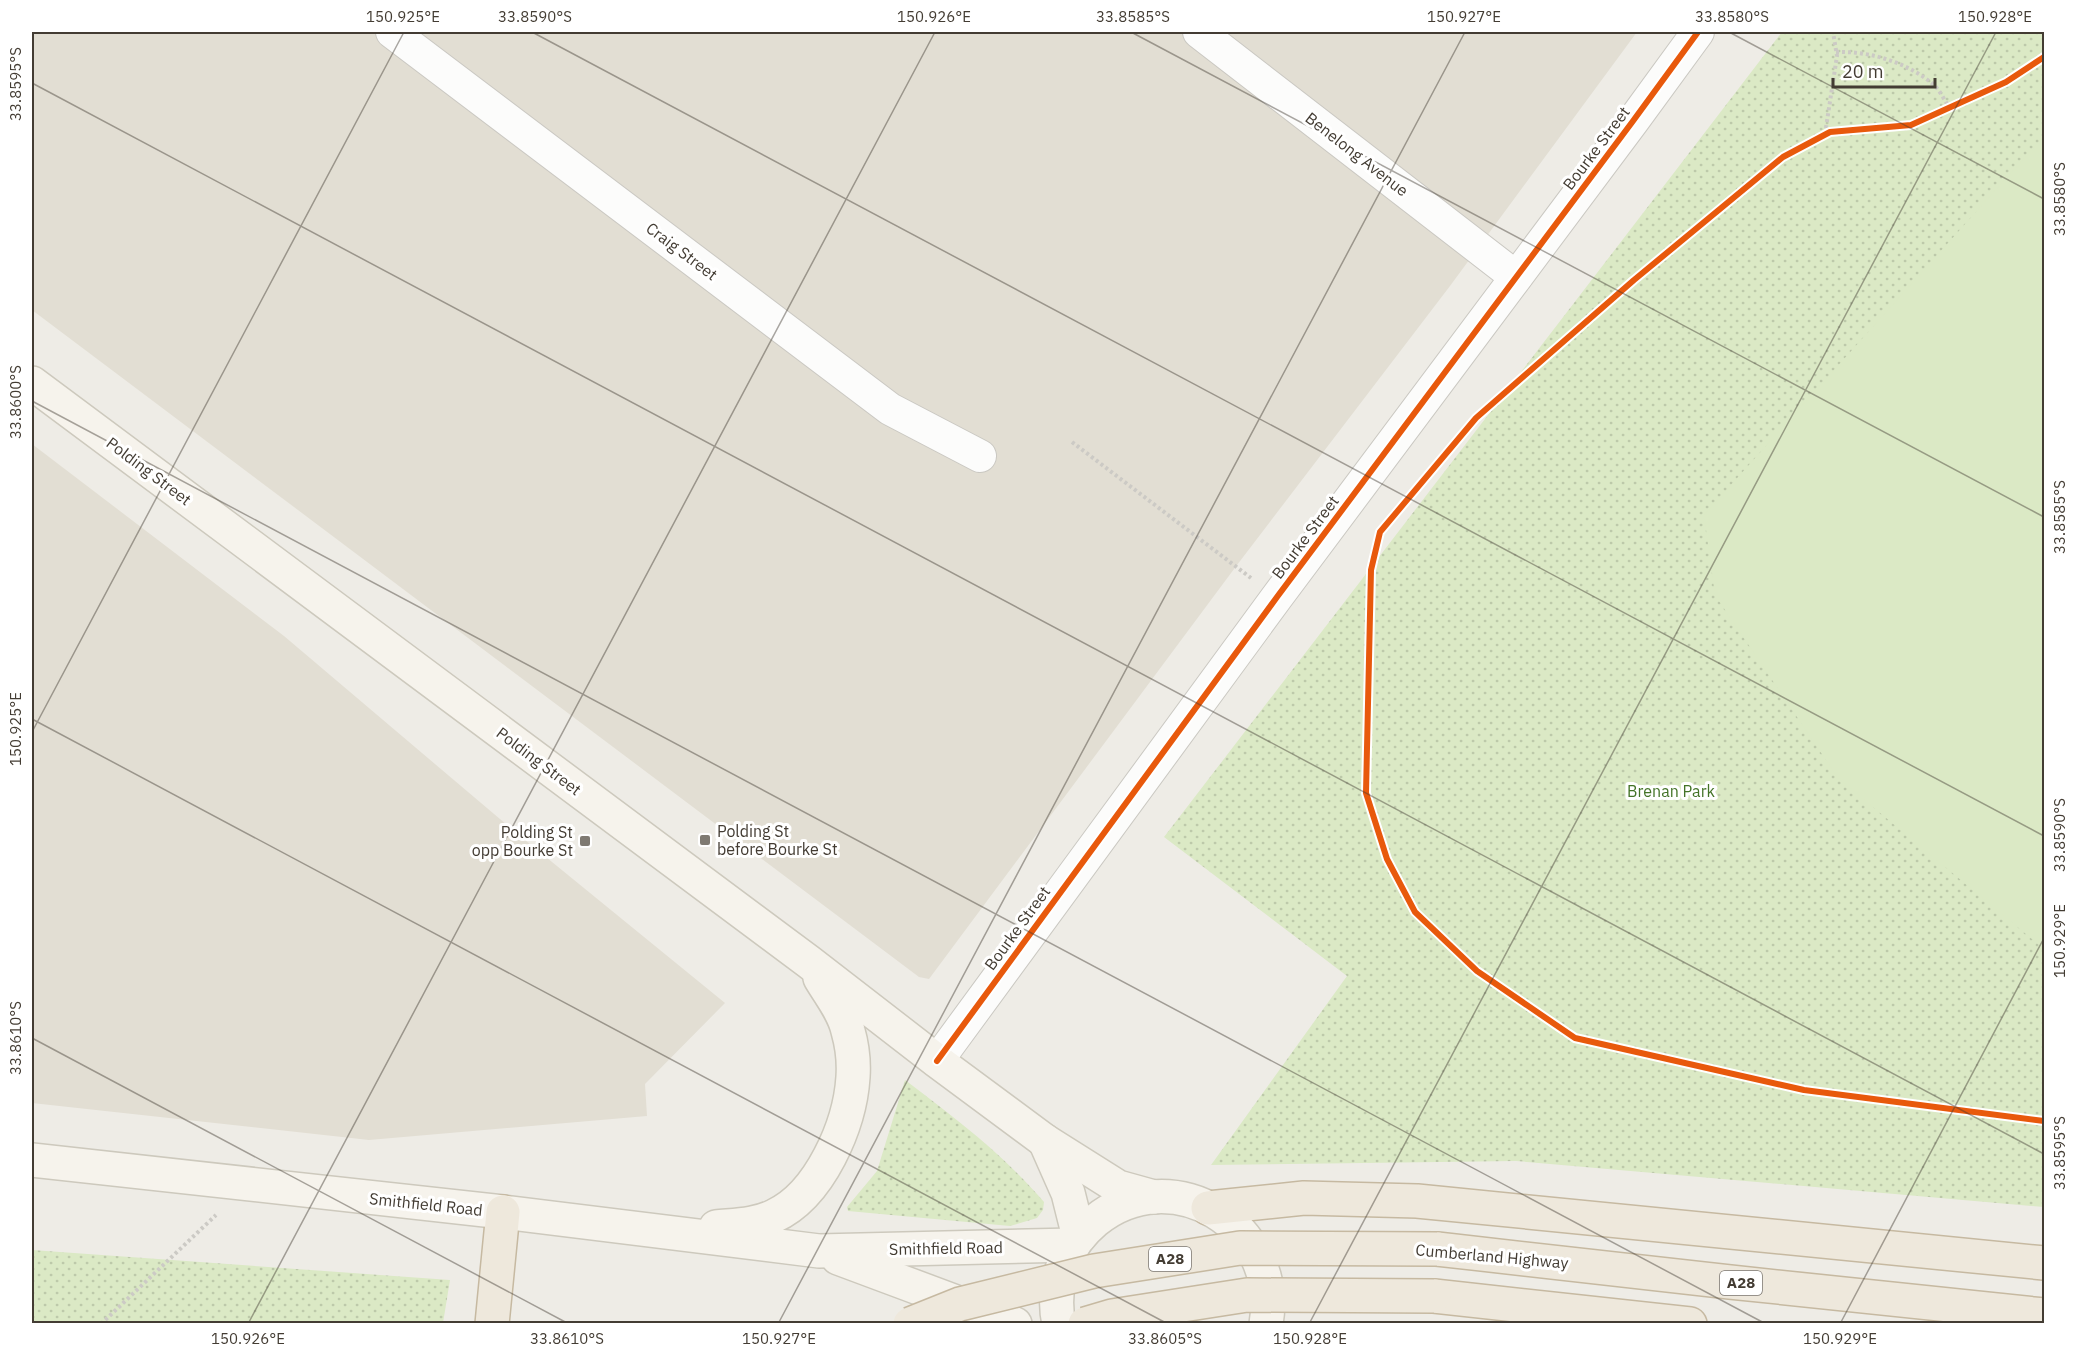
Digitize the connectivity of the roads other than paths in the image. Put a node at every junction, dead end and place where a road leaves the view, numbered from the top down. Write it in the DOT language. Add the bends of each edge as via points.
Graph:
graph roads {
  1 [pos="392,32"];
  2 [pos="1199,32"];
  3 [pos="1698,32"];
  4 [pos="1516,277"];
  5 [pos="32,383"];
  6 [pos="980,456"];
  7 [pos="809,962"];
  8 [pos="937,1061"];
  9 [pos="1045,1141"];
  10 [pos="32,1160"];
  11 [pos="1154,1197"];
  12 [pos="1208,1208"];
  13 [pos="503,1212"];
  14 [pos="666,1233"];
  15 [pos="1076,1241"];
  16 [pos="819,1251"];
  17 [pos="2044,1263"];
  18 [pos="2044,1315"];
  19 [pos="492,1323"];
  20 [pos="910,1323"];
  21 [pos="1015,1323"];
  22 [pos="1059,1323"];
  23 [pos="1085,1323"];
  24 [pos="1266,1323"];
  25 [pos="1690,1323"];
  1 -- 6 [label="street, Craig Street" via="890,409"];
  2 -- 4 [label="street, Benelong Avenue"];
  3 -- 4 [label="street, Bourke Street"];
  4 -- 8 [label="street, Bourke Street"];
  5 -- 7 [label="main road, Polding Street"];
  7 -- 8 [label="main road, Polding Street"];
  7 -- 14 [label="main road" via="839,1008 852,1053 849,1101 830,1156 807,1191 774,1216 752,1223"];
  8 -- 9 [label="main road, Polding Street"];
  9 -- 11 [label="main road, Polding Street" via="1118,1187"];
  9 -- 15 [label="main road, Polding Street" via="1068,1193"];
  10 -- 13 [label="main road, Smithfield Road"];
  11 -- 12 [label="main road" via="1182,1199"];
  11 -- 15 [label="main road" via="1112,1209"];
  12 -- 17 [label="highway" via="1304,1198 1417,1201"];
  12 -- 24 [label="main road" via="1235,1226 1255,1252 1266,1282"];
  13 -- 14 [label="main road, Smithfield Road"];
  13 -- 19 [label="highway"];
  14 -- 16 [label="main road, Smithfield Road"];
  15 -- 16 [label="main road, Smithfield Road"];
  15 -- 22 [label="main road" via="1059,1280"];
  16 -- 21 [label="main road, Smithfield Road"];
  18 -- 20 [label="highway, Cumberland Highway / A28, bridge" via="1437,1248 1240,1248 1094,1271 960,1304"];
  23 -- 25 [label="highway, bridge" via="1247,1295 1434,1296"];
}
